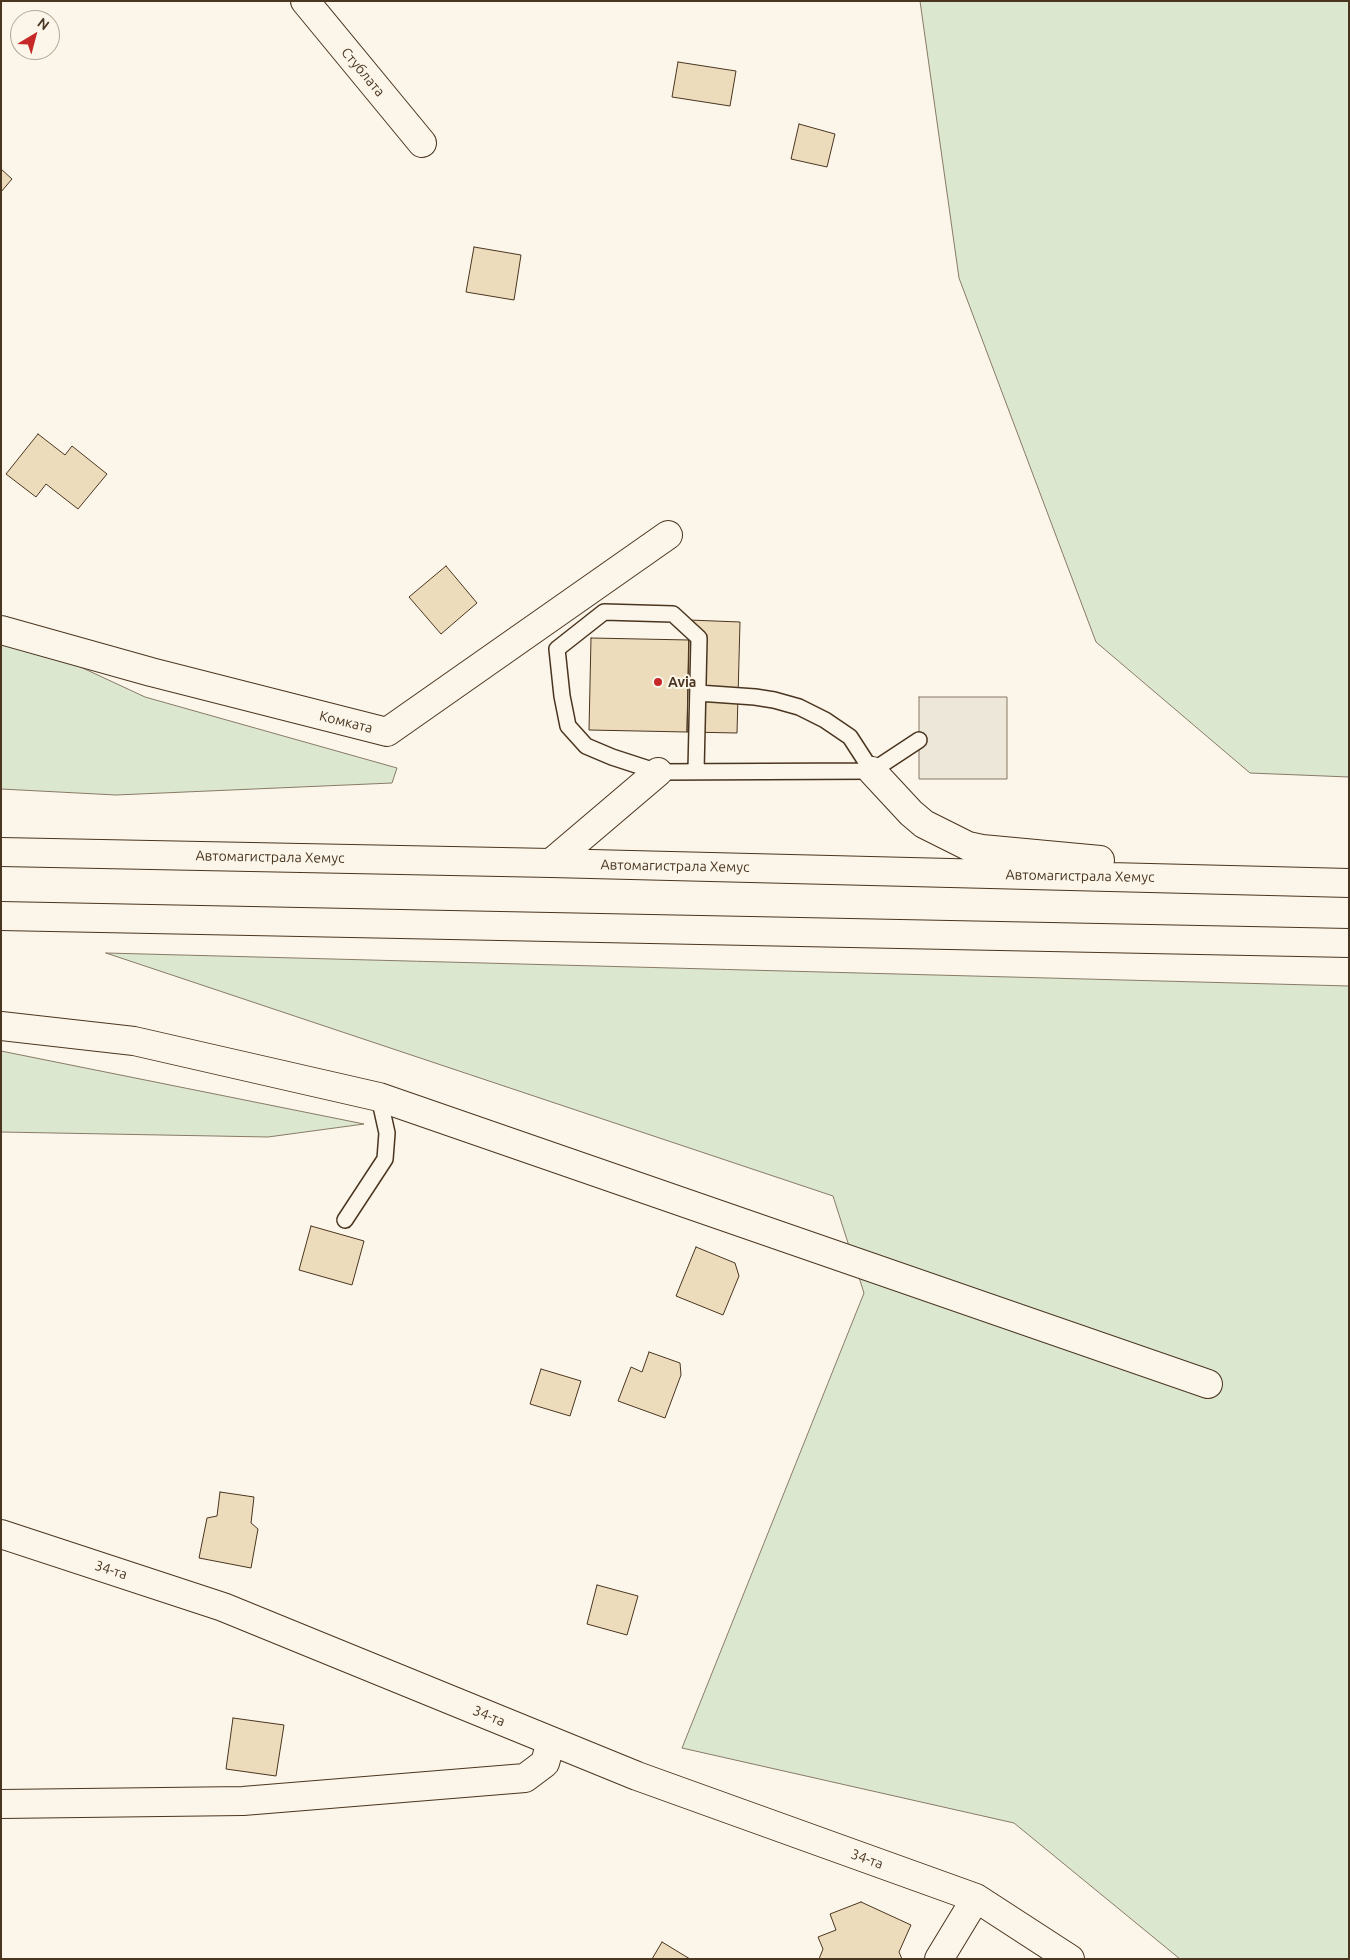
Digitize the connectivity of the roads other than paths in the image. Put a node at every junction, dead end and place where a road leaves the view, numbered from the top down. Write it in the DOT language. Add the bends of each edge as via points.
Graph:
graph roads {
  1 [pos="305,1"];
  2 [pos="422,143"];
  3 [pos="668,535"];
  4 [pos="538,626"];
  5 [pos="1,630"];
  6 [pos="557,649"];
  7 [pos="698,693"];
  8 [pos="919,740"];
  9 [pos="696,771"];
  10 [pos="872,771"];
  11 [pos="658,772"];
  12 [pos="1,852"];
  13 [pos="551,863"];
  14 [pos="1348,883"];
  15 [pos="1,916"];
  16 [pos="1349,944"];
  17 [pos="1,1026"];
  18 [pos="379,1097"];
  19 [pos="345,1220"];
  20 [pos="1208,1384"];
  21 [pos="1,1534"];
  22 [pos="551,1741"];
  23 [pos="1,1804"];
  24 [pos="976,1898"];
  25 [pos="939,1959"];
  26 [pos="1070,1959"];
  1 -- 2 [label="main road, Стублата"];
  3 -- 4 [label="main road, Комката"];
  4 -- 5 [label="main road, Комката" via="387,732 160,675"];
  4 -- 6 [label="lane"];
  6 -- 7 [label="lane" via="604,612 672,614 698,638"];
  6 -- 11 [label="lane" via="568,726 586,746"];
  7 -- 9 [label="lane"];
  7 -- 10 [label="lane" via="755,697 799,707 850,737"];
  8 -- 10 [label="lane"];
  9 -- 10 [label="lane"];
  9 -- 11 [label="lane"];
  10 -- 14 [label="main road" via="924,824 968,846"];
  11 -- 13 [label="main road"];
  12 -- 13 [label="main road, Автомагистрала Хемус"];
  13 -- 14 [label="main road, Автомагистрала Хемус"];
  15 -- 16 [label="main road"];
  17 -- 18 [label="main road" via="134,1041"];
  18 -- 19 [label="lane" via="387,1133 385,1159"];
  18 -- 20 [label="main road"];
  21 -- 22 [label="main road, 34-та" via="224,1607"];
  22 -- 23 [label="main road" via="545,1763 525,1778 243,1801"];
  22 -- 24 [label="main road, 34-та" via="646,1779"];
  24 -- 25 [label="main road"];
  24 -- 26 [label="main road, 34-та"];
}
